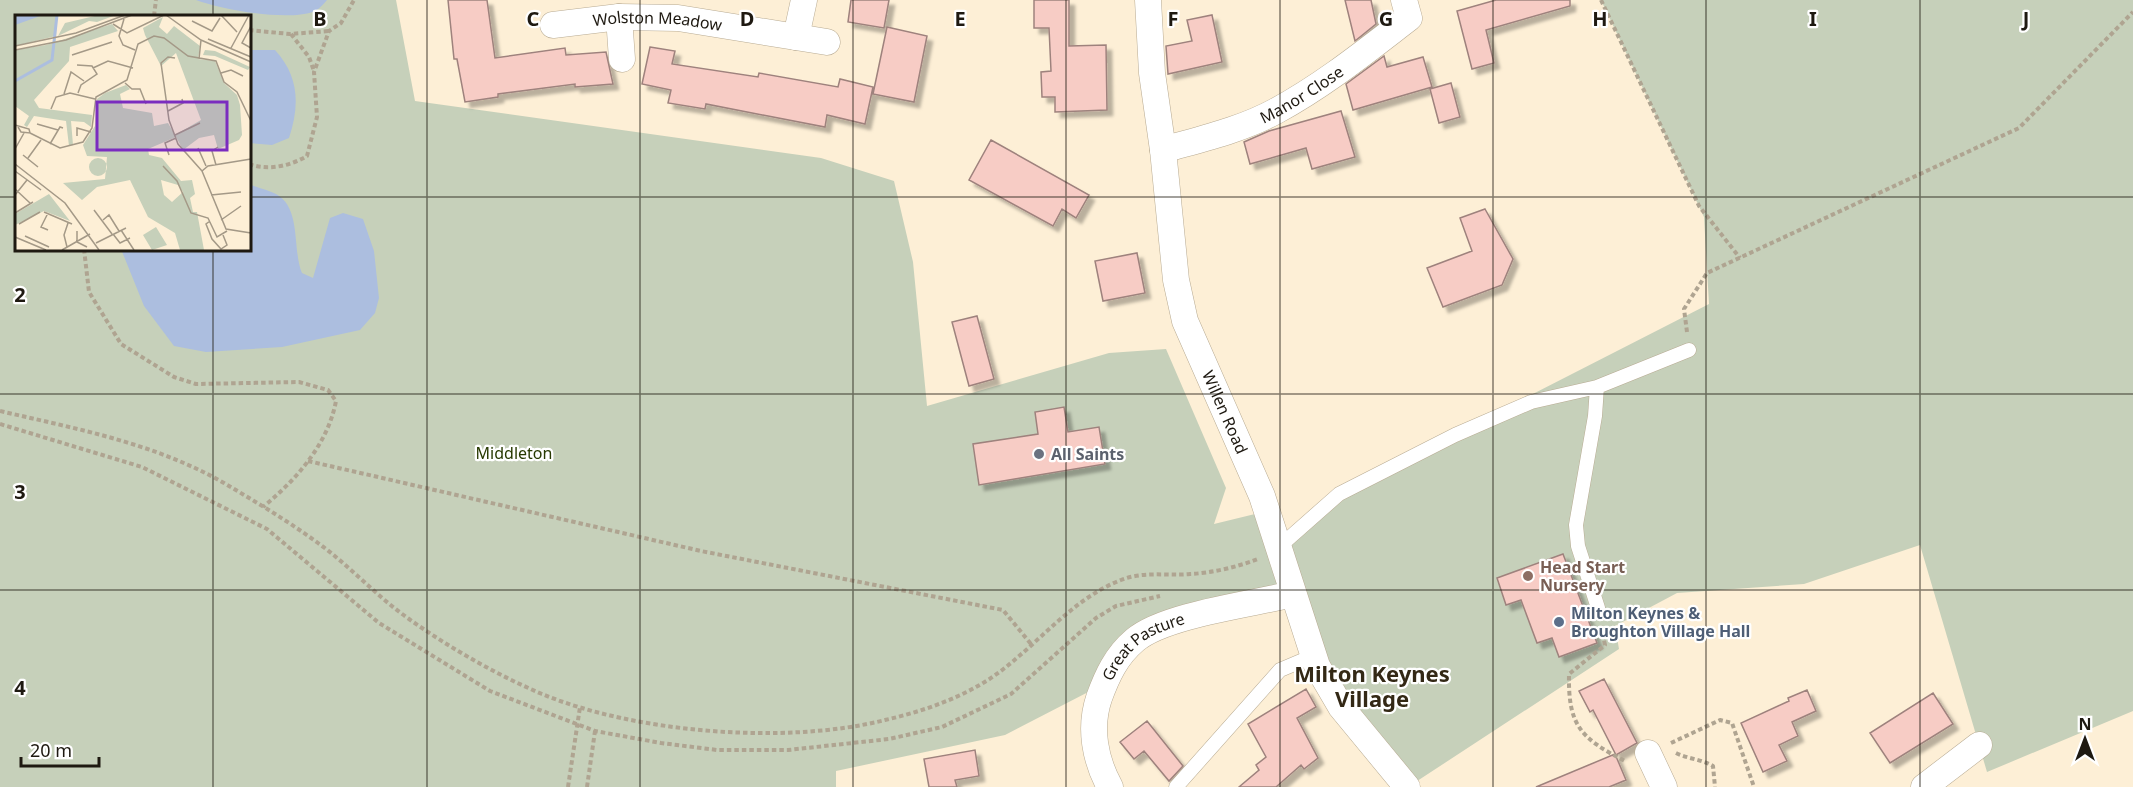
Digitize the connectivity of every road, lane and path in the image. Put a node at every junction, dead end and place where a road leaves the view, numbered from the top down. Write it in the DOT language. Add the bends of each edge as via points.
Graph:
graph roads {
  1 [pos="156,0"];
  2 [pos="354,0"];
  3 [pos="804,0"];
  4 [pos="1148,0"];
  5 [pos="1404,0"];
  6 [pos="1601,0"];
  7 [pos="2133,12"];
  8 [pos="154,15"];
  9 [pos="619,17"];
  10 [pos="553,25"];
  11 [pos="250,30"];
  12 [pos="329,31"];
  13 [pos="290,34"];
  14 [pos="796,37"];
  15 [pos="827,42"];
  16 [pos="622,59"];
  17 [pos="314,72"];
  18 [pos="1163,150"];
  19 [pos="250,164"];
  20 [pos="84,250"];
  21 [pos="1740,258"];
  22 [pos="1689,350"];
  23 [pos="1597,387"];
  24 [pos="0,411"];
  25 [pos="0,424"];
  26 [pos="308,461"];
  27 [pos="263,507"];
  28 [pos="1279,547"];
  29 [pos="1293,594"];
  30 [pos="1171,595"];
  31 [pos="1598,608"];
  32 [pos="1031,644"];
  33 [pos="1313,656"];
  34 [pos="580,707"];
  35 [pos="576,724"];
  36 [pos="595,731"];
  37 [pos="1979,745"];
  38 [pos="1648,753"];
  39 [pos="568,787"];
  40 [pos="588,787"];
  41 [pos="1110,787"];
  42 [pos="1176,787"];
  43 [pos="1407,787"];
  44 [pos="1664,787"];
  45 [pos="1715,787"];
  46 [pos="1754,787"];
  47 [pos="1924,787"];
  1 -- 8 [label="path"];
  2 -- 12 [label="path" via="341,23"];
  3 -- 14 [label="street"];
  4 -- 18 [label="street, Willen Road" via="1152,72"];
  5 -- 18 [label="street, Manor Close" via="1409,18 1276,111 1242,126"];
  6 -- 21 [label="path" via="1700,206"];
  7 -- 21 [label="path" via="2019,128"];
  9 -- 10 [label="street, Wolston Meadow"];
  9 -- 14 [label="street, Wolston Meadow" via="678,18"];
  9 -- 16 [label="street"];
  11 -- 13 [label="path"];
  12 -- 13 [label="path"];
  12 -- 17 [label="path"];
  13 -- 17 [label="path" via="305,51"];
  14 -- 15 [label="street, Wolston Meadow"];
  17 -- 19 [label="path" via="317,117 307,156 294,164 273,167"];
  18 -- 28 [label="street, Willen Road" via="1182,312 1262,496"];
  20 -- 26 [label="path" via="89,292 121,344 174,377 196,384 299,382 328,390 336,401 333,417"];
  21 -- 22 [label="path" via="1707,273 1684,309"];
  22 -- 23 [label="lane"];
  23 -- 28 [label="lane" via="1516,407 1407,458 1339,494"];
  23 -- 31 [label="lane" via="1576,525 1580,552"];
  24 -- 27 [label="path" via="114,436 181,461"];
  25 -- 35 [label="path" via="142,467 267,530 379,623 490,691"];
  26 -- 27 [label="path" via="285,489"];
  26 -- 32 [label="path" via="701,551 1003,610"];
  27 -- 34 [label="path" via="321,544 407,618 458,651 544,694"];
  28 -- 29 [label="street, Willen Road"];
  28 -- 32 [label="path" via="1238,566 1189,575 1156,573 1123,579 1083,602"];
  29 -- 33 [label="street, Willen Road"];
  29 -- 41 [label="street, Great Pasture" via="1174,621 1135,640 1106,677 1097,704 1096,751 1100,770"];
  30 -- 36 [label="path" via="1116,606 1096,618 1011,694 942,726 889,739 788,750 717,750"];
  31 -- 38 [label="path" via="1605,645 1569,674 1568,705 1577,725 1597,746 1625,761"];
  32 -- 34 [label="path" via="988,680 935,707 819,732 735,733 658,724"];
  33 -- 42 [label="lane" via="1280,670"];
  33 -- 43 [label="street, Willen Road" via="1335,698"];
  34 -- 35 [label="path"];
  35 -- 36 [label="path"];
  35 -- 39 [label="path"];
  36 -- 40 [label="path"];
  37 -- 47 [label="street"];
  38 -- 44 [label="street"];
  45 -- 46 [label="path" via="1713,766 1663,746 1720,720 1732,723"];
}
